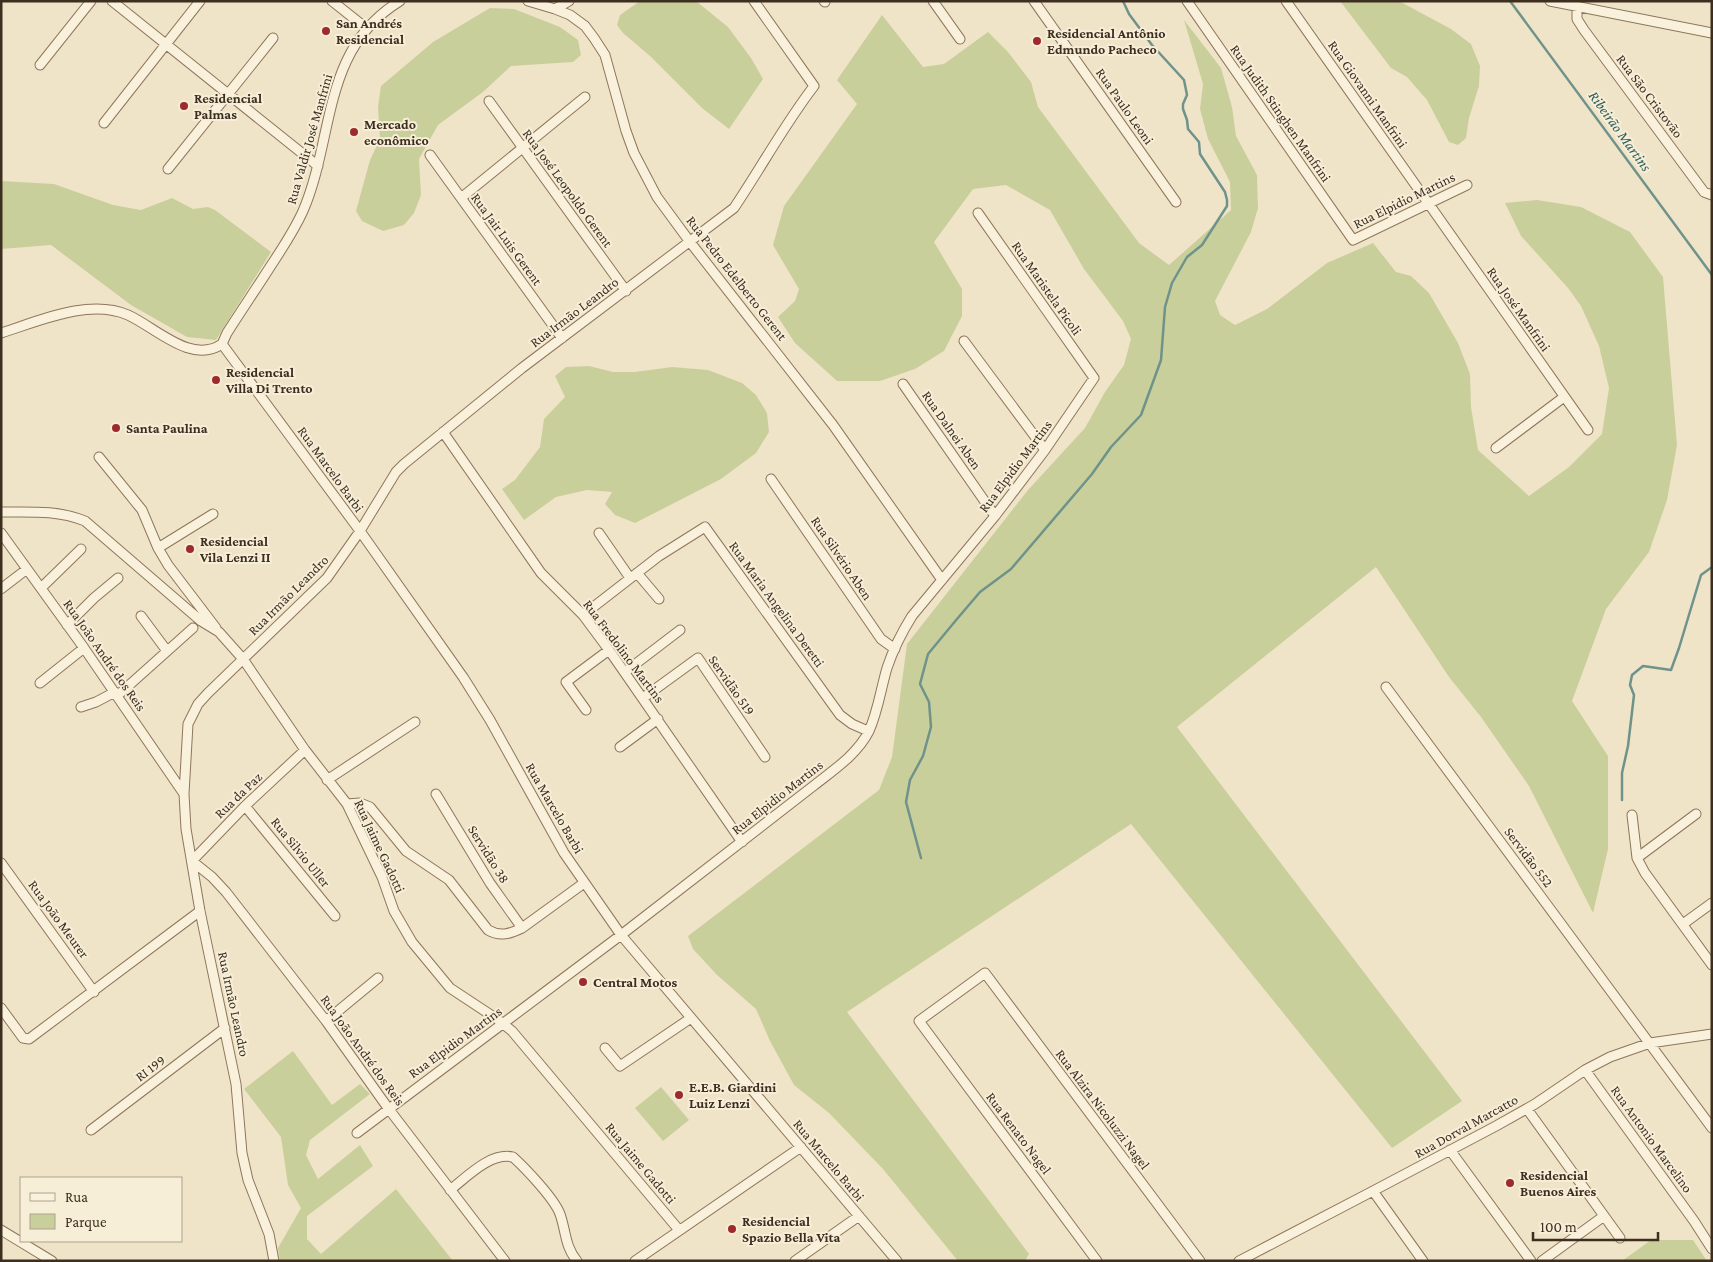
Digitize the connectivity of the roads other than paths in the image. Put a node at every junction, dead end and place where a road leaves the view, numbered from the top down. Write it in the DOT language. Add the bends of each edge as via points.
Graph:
graph roads {
  1 [pos="91,1"];
  2 [pos="112,1"];
  3 [pos="200,1"];
  4 [pos="332,1"];
  5 [pos="400,1"];
  6 [pos="528,1"];
  7 [pos="569,1"];
  8 [pos="754,1"];
  9 [pos="933,1"];
  10 [pos="1034,1"];
  11 [pos="1187,1"];
  12 [pos="1286,1"];
  13 [pos="1550,1"];
  14 [pos="1577,7"];
  15 [pos="555,8"];
  16 [pos="366,28"];
  17 [pos="1712,33"];
  18 [pos="273,38"];
  19 [pos="960,39"];
  20 [pos="166,45"];
  21 [pos="40,65"];
  22 [pos="228,94"];
  23 [pos="585,97"];
  24 [pos="489,101"];
  25 [pos="104,123"];
  26 [pos="523,148"];
  27 [pos="430,155"];
  28 [pos="318,166"];
  29 [pos="168,169"];
  30 [pos="1467,185"];
  31 [pos="1712,196"];
  32 [pos="461,198"];
  33 [pos="1176,202"];
  34 [pos="1428,203"];
  35 [pos="978,213"];
  36 [pos="1354,240"];
  37 [pos="690,242"];
  38 [pos="626,291"];
  39 [pos="1,333"];
  40 [pos="562,338"];
  41 [pos="964,341"];
  42 [pos="222,344"];
  43 [pos="1094,378"];
  44 [pos="903,384"];
  45 [pos="1564,397"];
  46 [pos="1588,430"];
  47 [pos="443,432"];
  48 [pos="1496,448"];
  49 [pos="1046,450"];
  50 [pos="99,457"];
  51 [pos="770,479"];
  52 [pos="1,512"];
  53 [pos="213,514"];
  54 [pos="995,516"];
  55 [pos="360,532"];
  56 [pos="1,533"];
  57 [pos="599,533"];
  58 [pos="158,548"];
  59 [pos="82,549"];
  60 [pos="27,569"];
  61 [pos="634,576"];
  62 [pos="118,578"];
  63 [pos="942,580"];
  64 [pos="41,588"];
  65 [pos="1,589"];
  66 [pos="659,599"];
  67 [pos="583,615"];
  68 [pos="142,616"];
  69 [pos="67,625"];
  70 [pos="193,628"];
  71 [pos="680,630"];
  72 [pos="219,632"];
  73 [pos="84,648"];
  74 [pos="895,649"];
  75 [pos="609,650"];
  76 [pos="167,651"];
  77 [pos="243,659"];
  78 [pos="625,672"];
  79 [pos="40,682"];
  80 [pos="1386,687"];
  81 [pos="116,694"];
  82 [pos="643,698"];
  83 [pos="81,707"];
  84 [pos="586,710"];
  85 [pos="658,719"];
  86 [pos="415,722"];
  87 [pos="868,731"];
  88 [pos="620,747"];
  89 [pos="305,750"];
  90 [pos="765,757"];
  91 [pos="327,780"];
  92 [pos="184,794"];
  93 [pos="436,794"];
  94 [pos="347,804"];
  95 [pos="245,806"];
  96 [pos="1696,814"];
  97 [pos="1632,815"];
  98 [pos="742,842"];
  99 [pos="1637,858"];
  100 [pos="192,861"];
  101 [pos="1,863"];
  102 [pos="584,883"];
  103 [pos="1712,903"];
  104 [pos="200,911"];
  105 [pos="335,916"];
  106 [pos="1683,924"];
  107 [pos="522,928"];
  108 [pos="622,935"];
  109 [pos="1712,965"];
  110 [pos="378,978"];
  111 [pos="94,992"];
  112 [pos="1,1008"];
  113 [pos="691,1018"];
  114 [pos="326,1021"];
  115 [pos="919,1021"];
  116 [pos="503,1023"];
  117 [pos="225,1028"];
  118 [pos="1712,1034"];
  119 [pos="1650,1043"];
  120 [pos="605,1048"];
  121 [pos="1585,1070"];
  122 [pos="388,1108"];
  123 [pos="1527,1108"];
  124 [pos="1712,1128"];
  125 [pos="91,1130"];
  126 [pos="357,1133"];
  127 [pos="801,1147"];
  128 [pos="1450,1150"];
  129 [pos="450,1190"];
  130 [pos="1374,1192"];
  131 [pos="859,1216"];
  132 [pos="1604,1216"];
  133 [pos="1,1230"];
  134 [pos="679,1230"];
  135 [pos="1620,1238"];
  136 [pos="20,1242"];
  137 [pos="21,1242"];
  138 [pos="1712,1249"];
  139 [pos="638,1260"];
  140 [pos="52,1261"];
  141 [pos="274,1261"];
  142 [pos="505,1261"];
  143 [pos="577,1261"];
  144 [pos="795,1261"];
  145 [pos="896,1261"];
  146 [pos="1096,1261"];
  147 [pos="1200,1261"];
  148 [pos="1238,1261"];
  149 [pos="1423,1261"];
  150 [pos="1531,1261"];
  151 [pos="1542,1261"];
  1 -- 21 [label="street"];
  2 -- 20 [label="street"];
  3 -- 20 [label="street"];
  4 -- 16 [label="street"];
  5 -- 16 [label="street, Rua Valdir José Manfrini"];
  6 -- 15 [label="street, Rua Pedro Edelberto Gerent"];
  7 -- 15 [label="street"];
  8 -- 37 [label="street, Rua Irmão Leandro" via="814,86 734,208"];
  9 -- 19 [label="street"];
  10 -- 33 [label="street, Rua Paulo Leoni"];
  11 -- 36 [label="street, Rua Judith Stinghen Manfrini"];
  12 -- 34 [label="street, Rua Giovanni Manfrini"];
  13 -- 14 [label="street"];
  14 -- 17 [label="street"];
  14 -- 31 [label="street, Rua São Cristovão" via="1577,19 1584,30 1704,192"];
  15 -- 37 [label="street, Rua Pedro Edelberto Gerent" via="584,26 605,54 634,153 657,197"];
  16 -- 28 [label="street, Rua Valdir José Manfrini" via="346,60 334,94"];
  18 -- 22 [label="street"];
  20 -- 22 [label="street"];
  20 -- 25 [label="street"];
  22 -- 28 [label="street"];
  22 -- 29 [label="street"];
  23 -- 26 [label="street"];
  24 -- 26 [label="street, Rua José Leopoldo Gerent"];
  26 -- 32 [label="street"];
  26 -- 38 [label="street, Rua José Leopoldo Gerent"];
  27 -- 32 [label="street, Rua Jair Luis Gerent"];
  28 -- 42 [label="street, Rua Valdir José Manfrini" via="311,191 290,236"];
  30 -- 34 [label="street, Rua Elpidio Martins"];
  32 -- 40 [label="street, Rua Jair Luis Gerent"];
  34 -- 36 [label="street, Rua Elpidio Martins"];
  34 -- 45 [label="street, Rua José Manfrini"];
  35 -- 43 [label="street, Rua Maristela Picoli"];
  37 -- 38 [label="street, Rua Irmão Leandro"];
  37 -- 63 [label="street, Rua Pedro Edelberto Gerent" via="828,418"];
  38 -- 40 [label="street, Rua Irmão Leandro"];
  39 -- 42 [label="street" via="84,309 105,309 128,315 186,347 212,349"];
  40 -- 47 [label="street, Rua Irmão Leandro"];
  41 -- 49 [label="street"];
  42 -- 55 [label="street, Rua Marcelo Barbi"];
  43 -- 49 [label="street, Rua Elpidio Martins"];
  44 -- 54 [label="street, Rua Dalnei Aben"];
  45 -- 46 [label="street, Rua José Manfrini"];
  45 -- 48 [label="street"];
  47 -- 55 [label="street, Rua Irmão Leandro" via="396,472"];
  47 -- 67 [label="street, Rua Fredolino Martins" via="542,573"];
  49 -- 54 [label="street, Rua Elpidio Martins"];
  50 -- 58 [label="street" via="142,510"];
  51 -- 74 [label="street, Rua Silvério Aben" via="881,640"];
  52 -- 72 [label="street, Rua Jaime Gadotti" via="49,512 85,521 201,621"];
  53 -- 58 [label="street"];
  54 -- 63 [label="street, Rua Elpidio Martins"];
  55 -- 77 [label="street, Rua Irmão Leandro" via="327,578"];
  55 -- 102 [label="street, Rua Marcelo Barbi" via="490,720 560,847"];
  56 -- 60 [label="street, Rua João André dos Reis"];
  57 -- 61 [label="street"];
  58 -- 72 [label="street"];
  59 -- 64 [label="street"];
  60 -- 64 [label="street, Rua João André dos Reis"];
  60 -- 65 [label="street"];
  61 -- 66 [label="street"];
  61 -- 67 [label="street"];
  61 -- 87 [label="street, Rua Maria Angelina Deretti" via="705,527 840,715"];
  62 -- 69 [label="street"];
  63 -- 74 [label="street, Rua Elpidio Martins" via="912,616"];
  64 -- 69 [label="street, Rua João André dos Reis"];
  67 -- 75 [label="street, Rua Fredolino Martins"];
  68 -- 76 [label="street"];
  69 -- 73 [label="street, Rua João André dos Reis"];
  70 -- 76 [label="street"];
  71 -- 78 [label="street"];
  72 -- 77 [label="street, Rua Jaime Gadotti"];
  73 -- 79 [label="street"];
  73 -- 81 [label="street, Rua João André dos Reis"];
  74 -- 87 [label="street, Rua Elpidio Martins"];
  75 -- 78 [label="street, Rua Fredolino Martins"];
  75 -- 84 [label="street" via="566,682"];
  76 -- 81 [label="street"];
  77 -- 89 [label="street, Rua Jaime Gadotti"];
  77 -- 92 [label="street, Rua Irmão Leandro" via="208,693 192,715 187,732"];
  78 -- 82 [label="street, Rua Fredolino Martins"];
  80 -- 119 [label="street, Servidão 552"];
  81 -- 83 [label="street"];
  81 -- 92 [label="street, Rua João André dos Reis"];
  82 -- 85 [label="street, Rua Fredolino Martins"];
  82 -- 90 [label="street, Servidão 519" via="698,658"];
  85 -- 88 [label="street"];
  85 -- 98 [label="street, Rua Fredolino Martins"];
  86 -- 91 [label="street"];
  87 -- 98 [label="street, Rua Elpidio Martins" via="841,764"];
  89 -- 91 [label="street, Rua Jaime Gadotti"];
  89 -- 95 [label="street, Rua da Paz"];
  91 -- 94 [label="street, Rua Jaime Gadotti"];
  92 -- 100 [label="street, Rua Irmão Leandro"];
  93 -- 107 [label="street, Servidão 38" via="490,883"];
  94 -- 107 [label="street" via="360,803 370,807 406,851 449,880 488,930 501,935"];
  94 -- 116 [label="street, Rua Jaime Gadotti" via="382,877 394,911 412,942 450,988"];
  95 -- 100 [label="street, Rua da Paz"];
  95 -- 105 [label="street, Rua Silvio Uller"];
  96 -- 99 [label="street"];
  97 -- 99 [label="street"];
  98 -- 108 [label="street, Rua Elpidio Martins"];
  99 -- 106 [label="street"];
  100 -- 104 [label="street, Rua Irmão Leandro"];
  100 -- 114 [label="street, Rua João André dos Reis" via="226,892"];
  101 -- 111 [label="street, Rua João Meurer"];
  102 -- 107 [label="street"];
  102 -- 108 [label="street, Rua Marcelo Barbi"];
  103 -- 106 [label="street"];
  104 -- 111 [label="street"];
  104 -- 117 [label="street, Rua Irmão Leandro"];
  106 -- 109 [label="street"];
  108 -- 113 [label="street, Rua Marcelo Barbi"];
  108 -- 116 [label="street, Rua Elpidio Martins"];
  110 -- 114 [label="street"];
  111 -- 112 [label="street" via="29,1039 23,1038"];
  113 -- 120 [label="street" via="620,1066"];
  113 -- 127 [label="street, Rua Marcelo Barbi"];
  114 -- 122 [label="street, Rua João André dos Reis"];
  115 -- 146 [label="street, Rua Renato Nagel"];
  115 -- 147 [label="street, Rua Alzira Nicoluzzi Nagel" via="985,973"];
  116 -- 122 [label="street, Rua Elpidio Martins"];
  116 -- 134 [label="street, Rua Jaime Gadotti"];
  117 -- 125 [label="street, RI 199"];
  117 -- 141 [label="street, Rua Irmão Leandro" via="236,1084 242,1153 248,1180 269,1234"];
  118 -- 119 [label="street, Rua Dorval Marcatto"];
  119 -- 121 [label="street, Rua Dorval Marcatto"];
  119 -- 124 [label="street, Servidão 552"];
  121 -- 123 [label="street, Rua Dorval Marcatto"];
  121 -- 138 [label="street, Rua Antonio Marcelino"];
  122 -- 126 [label="street, Rua Elpidio Martins"];
  122 -- 129 [label="street, Rua João André dos Reis"];
  123 -- 128 [label="street, Rua Dorval Marcatto"];
  123 -- 132 [label="street"];
  127 -- 131 [label="street, Rua Marcelo Barbi"];
  127 -- 134 [label="street"];
  128 -- 130 [label="street, Rua Dorval Marcatto"];
  128 -- 150 [label="street"];
  129 -- 142 [label="street, Rua João André dos Reis"];
  129 -- 143 [label="street" via="493,1158 513,1156 560,1213 568,1248"];
  130 -- 148 [label="street, Rua Dorval Marcatto"];
  130 -- 149 [label="street"];
  131 -- 144 [label="street"];
  131 -- 145 [label="street, Rua Marcelo Barbi"];
  132 -- 135 [label="street"];
  132 -- 151 [label="street"];
  133 -- 136 [label="street"];
  134 -- 139 [label="street"];
  137 -- 140 [label="street"];
}
